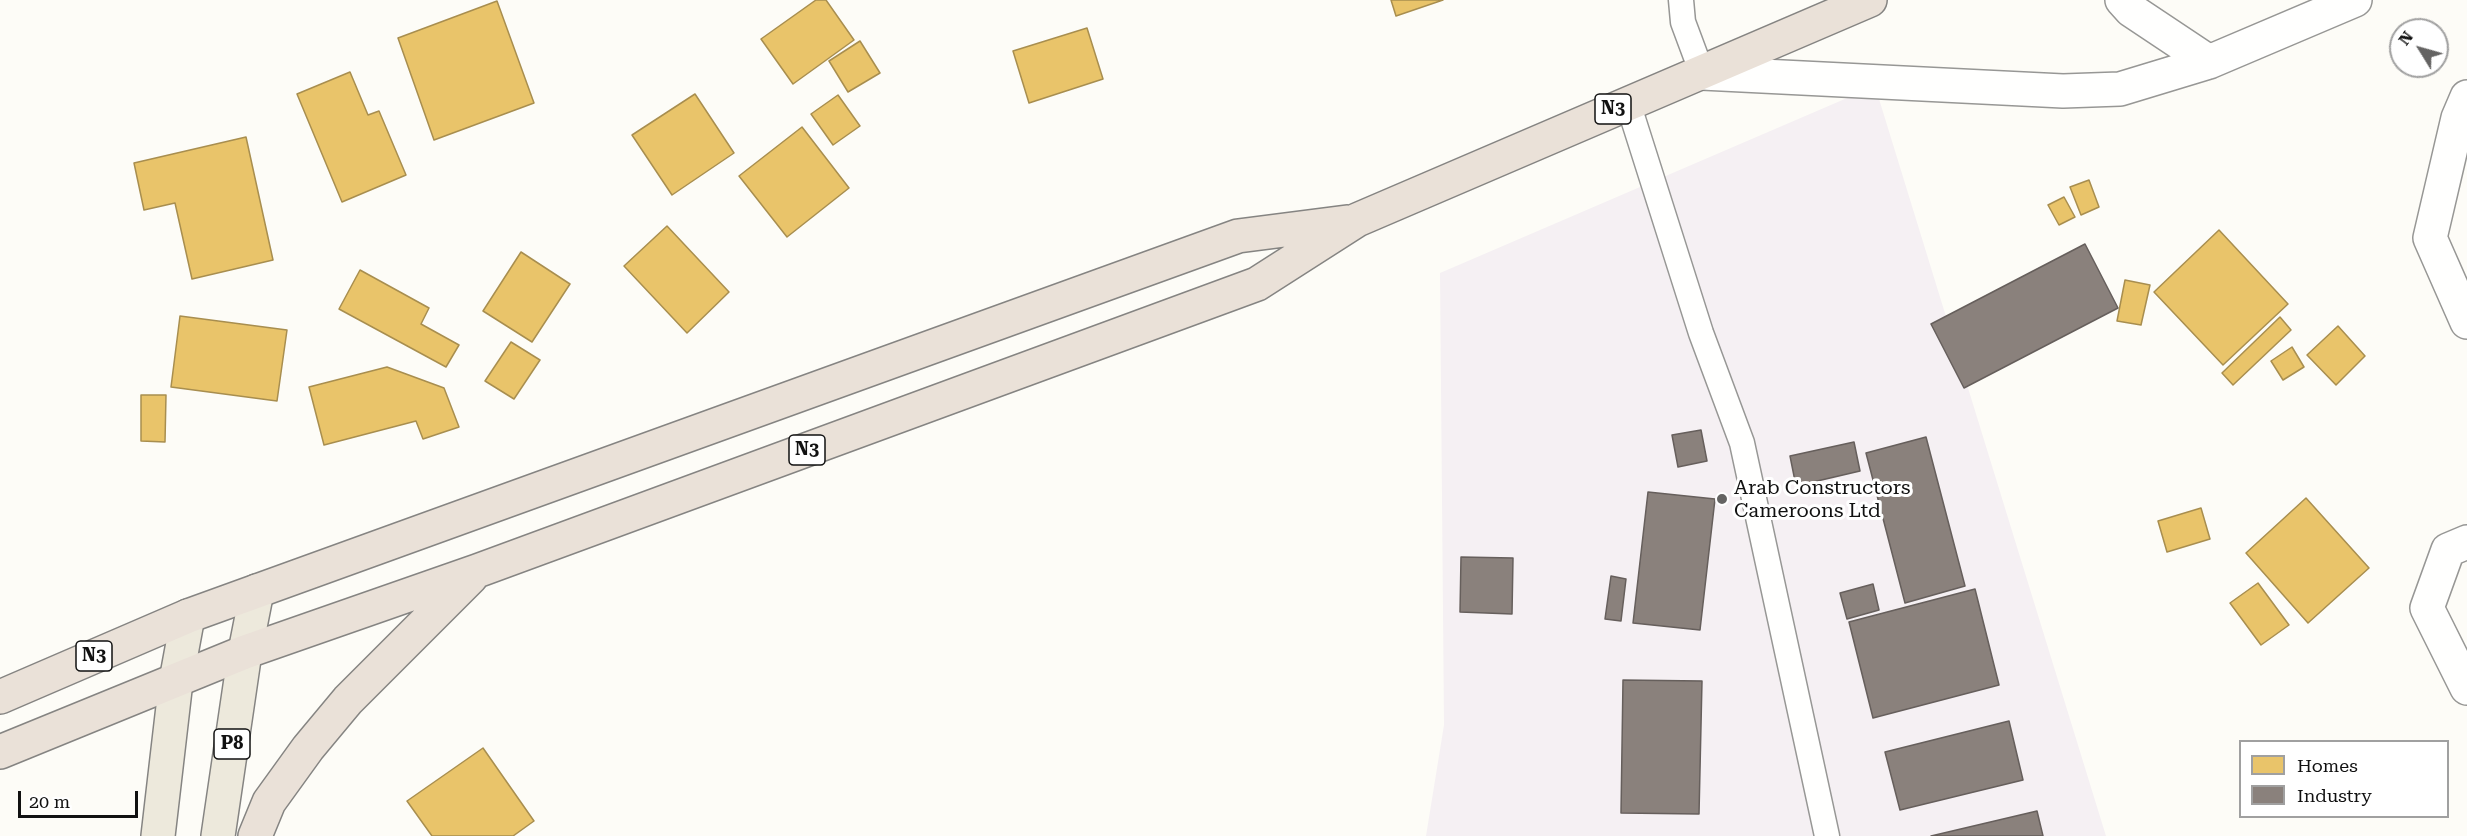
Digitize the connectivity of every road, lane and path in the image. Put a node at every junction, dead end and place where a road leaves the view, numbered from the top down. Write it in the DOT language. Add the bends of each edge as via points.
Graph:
graph roads {
  1 [pos="1681,0"];
  2 [pos="1870,0"];
  3 [pos="2122,0"];
  4 [pos="2355,0"];
  5 [pos="2209,62"];
  6 [pos="1702,73"];
  7 [pos="2467,97"];
  8 [pos="1628,103"];
  9 [pos="1357,220"];
  10 [pos="2467,322"];
  11 [pos="2467,542"];
  12 [pos="477,571"];
  13 [pos="257,591"];
  14 [pos="188,616"];
  15 [pos="245,652"];
  16 [pos="176,681"];
  17 [pos="2467,688"];
  18 [pos="0,697"];
  19 [pos="0,752"];
  20 [pos="158,836"];
  21 [pos="218,836"];
  22 [pos="255,836"];
  23 [pos="1827,836"];
  1 -- 6 [label="lane" via="1683,22"];
  2 -- 6 [label="highway, N3"];
  3 -- 5 [label="street"];
  4 -- 5 [label="street"];
  5 -- 6 [label="street" via="2120,89 2063,92"];
  6 -- 8 [label="highway, N3"];
  7 -- 10 [label="street" via="2458,118 2430,238"];
  8 -- 9 [label="highway, N3"];
  8 -- 23 [label="lane" via="1701,333 1742,443"];
  9 -- 12 [label="highway, N3" via="1257,284"];
  9 -- 13 [label="highway, N3" via="1238,236"];
  11 -- 17 [label="street" via="2448,550 2427,608"];
  12 -- 15 [label="highway, N3"];
  12 -- 22 [label="highway" via="348,700 308,747 269,801"];
  13 -- 14 [label="highway, N3"];
  13 -- 15 [label="main road, P8"];
  14 -- 16 [label="main road"];
  14 -- 18 [label="highway, N3"];
  15 -- 16 [label="highway, N3"];
  15 -- 21 [label="main road, P8"];
  16 -- 19 [label="highway, N3"];
  16 -- 20 [label="main road"];
}
